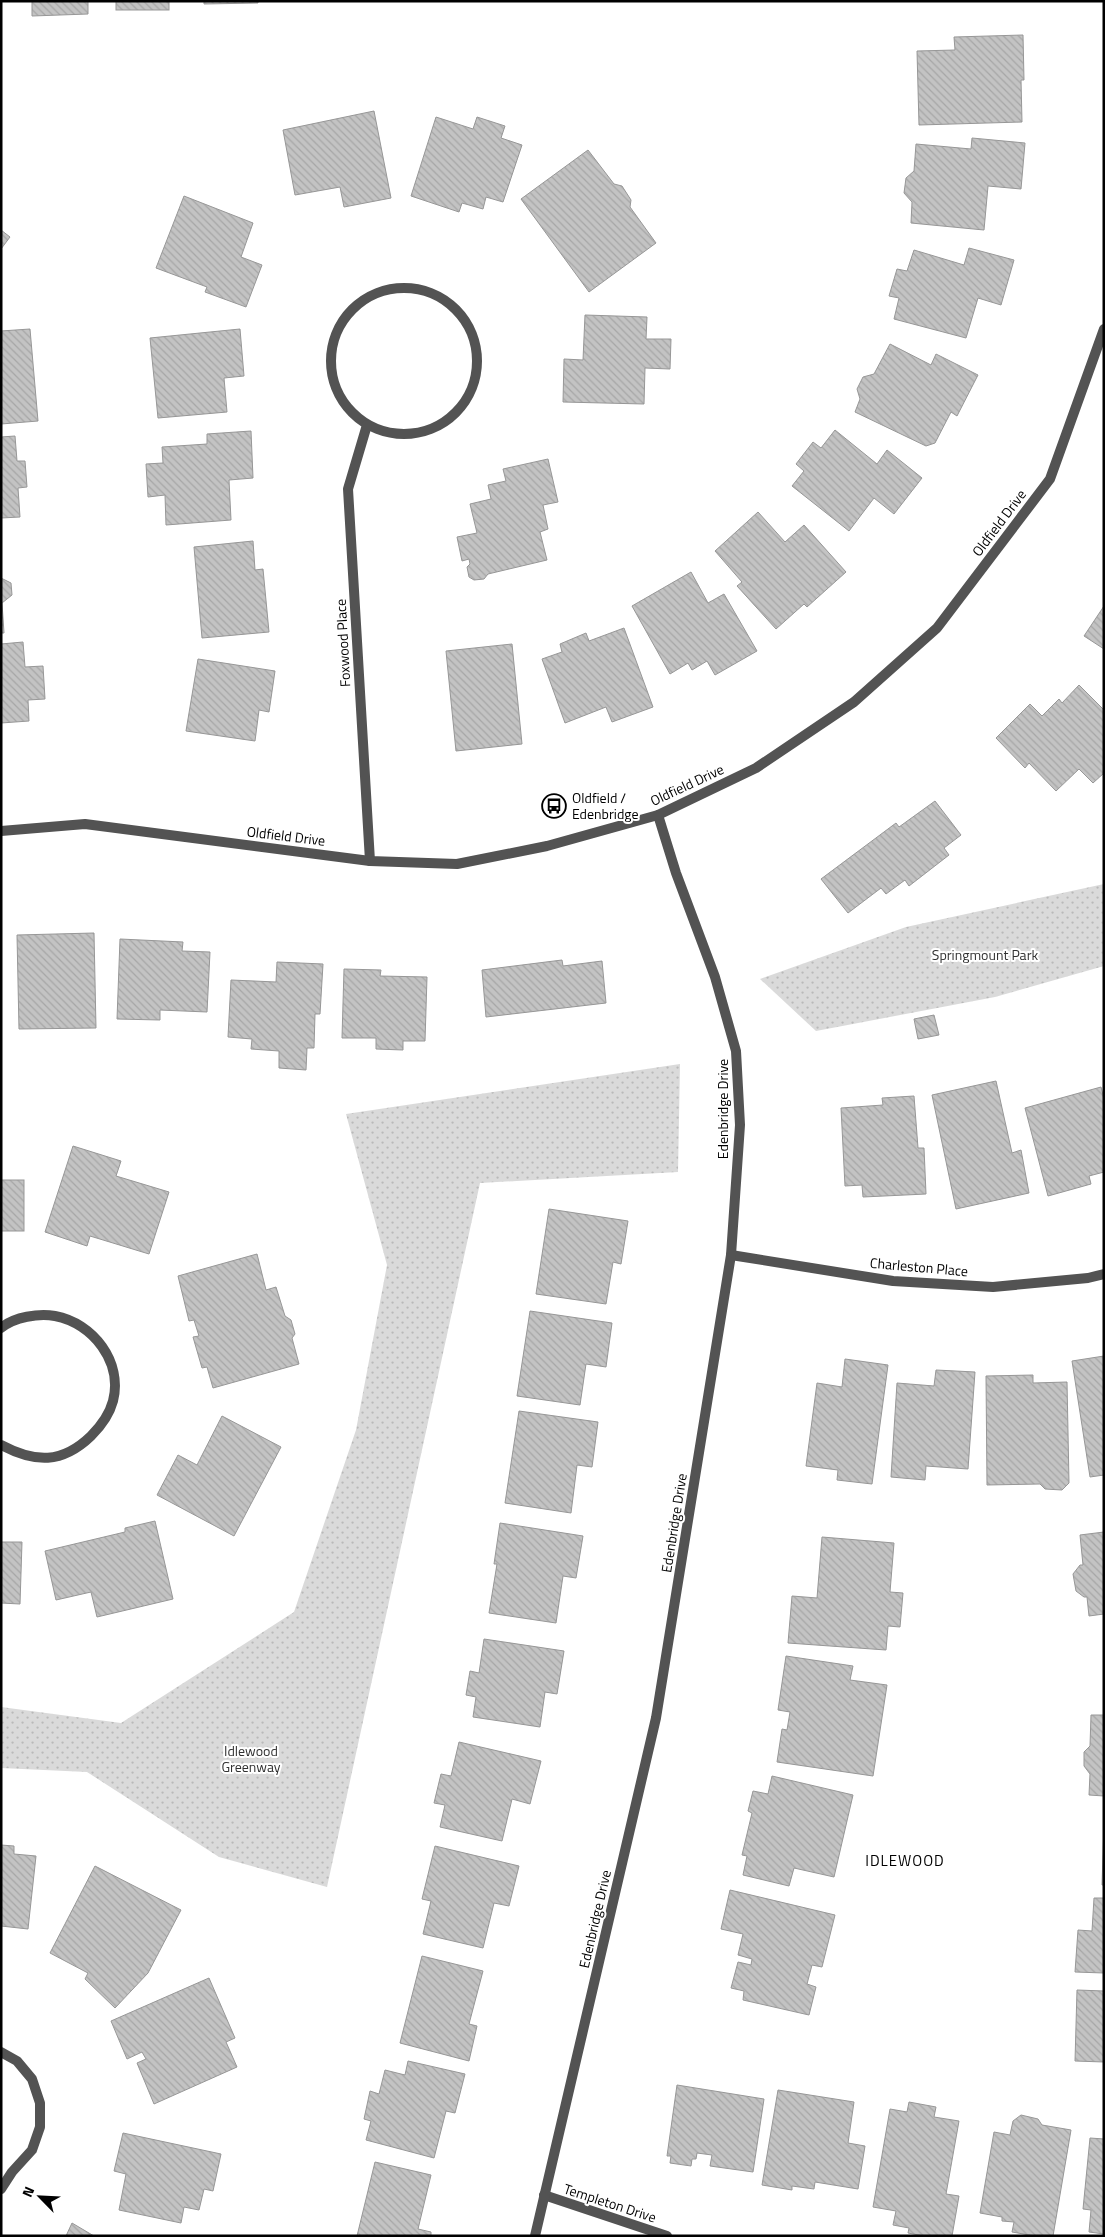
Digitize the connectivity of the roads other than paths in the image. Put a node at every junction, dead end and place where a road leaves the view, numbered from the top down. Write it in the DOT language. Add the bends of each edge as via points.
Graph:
graph roads {
  1 [pos="1104,329"];
  2 [pos="367,425"];
  3 [pos="658,815"];
  4 [pos="1,832"];
  5 [pos="370,861"];
  6 [pos="731,1255"];
  7 [pos="1104,1274"];
  8 [pos="1,1328"];
  9 [pos="1,1445"];
  10 [pos="1,2052"];
  11 [pos="12,2172"];
  12 [pos="1,2177"];
  13 [pos="1,2189"];
  14 [pos="544,2196"];
  15 [pos="535,2236"];
  16 [pos="667,2236"];
  1 -- 3 [label="street, Oldfield Drive" via="1050,479 937,628 854,702 756,768"];
  2 -- 2 [label="street" via="391,434 416,434 440,426 464,404 475,380 477,355 474,339 463,316 442,298 418,288 391,288 367,297 352,308 337,329 330,356 333,381 344,405"];
  2 -- 5 [label="street, Foxwood Place" via="348,489"];
  3 -- 5 [label="street, Oldfield Drive" via="547,846 457,864"];
  3 -- 6 [label="street, Edenbridge Drive" via="715,977 736,1051 740,1125"];
  4 -- 5 [label="street, Oldfield Drive" via="85,824"];
  6 -- 7 [label="street, Charleston Place" via="893,1281 993,1287"];
  6 -- 14 [label="street, Edenbridge Drive" via="656,1718"];
  8 -- 9 [label="street" via="7,1323 44,1314 68,1319 86,1329 103,1347 114,1384 113,1401 103,1424 78,1448 64,1455 40,1458 20,1455"];
  10 -- 11 [label="street" via="17,2061 32,2079 40,2103 40,2127 32,2150"];
  11 -- 12 [label="street"];
  11 -- 13 [label="street"];
  14 -- 15 [label="street, Edenbridge Drive"];
  14 -- 16 [label="street, Templeton Drive"];
}
